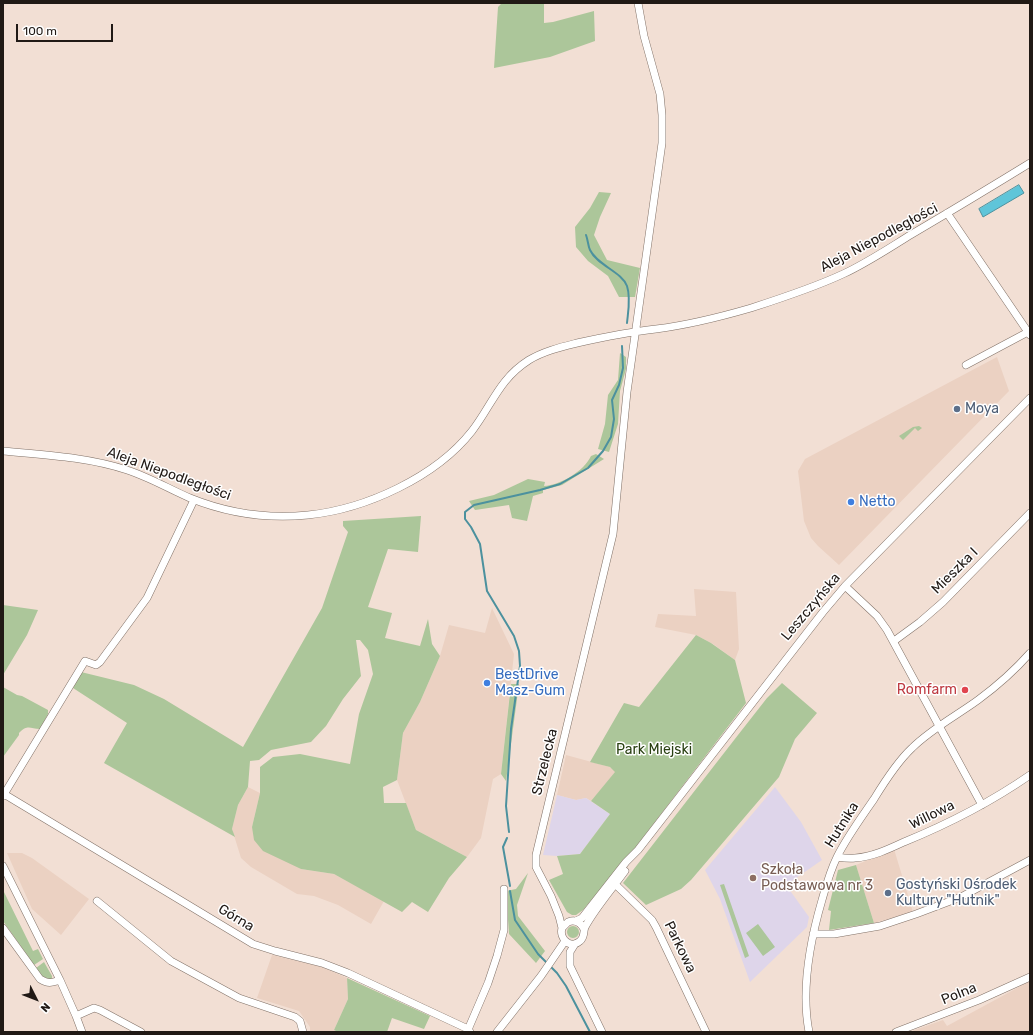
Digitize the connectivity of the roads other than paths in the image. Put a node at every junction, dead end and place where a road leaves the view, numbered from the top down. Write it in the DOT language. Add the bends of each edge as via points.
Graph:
graph roads {
  1 [pos="638,3"];
  2 [pos="1030,164"];
  3 [pos="946,214"];
  4 [pos="636,331"];
  5 [pos="1029,333"];
  6 [pos="966,365"];
  7 [pos="1028,400"];
  8 [pos="3,451"];
  9 [pos="194,500"];
  10 [pos="1030,513"];
  11 [pos="845,586"];
  12 [pos="894,641"];
  13 [pos="1030,653"];
  14 [pos="939,727"];
  15 [pos="1030,775"];
  16 [pos="4,795"];
  17 [pos="982,805"];
  18 [pos="638,850"];
  19 [pos="837,856"];
  20 [pos="1030,860"];
  21 [pos="3,866"];
  22 [pos="615,884"];
  23 [pos="504,889"];
  24 [pos="551,896"];
  25 [pos="97,901"];
  26 [pos="574,921"];
  27 [pos="3,928"];
  28 [pos="562,928"];
  29 [pos="584,929"];
  30 [pos="813,934"];
  31 [pos="565,941"];
  32 [pos="575,944"];
  33 [pos="553,959"];
  34 [pos="570,966"];
  35 [pos="1030,977"];
  36 [pos="60,980"];
  37 [pos="76,1016"];
  38 [pos="468,1031"];
  39 [pos="82,1032"];
  40 [pos="141,1032"];
  41 [pos="303,1032"];
  42 [pos="497,1032"];
  43 [pos="602,1032"];
  44 [pos="706,1032"];
  45 [pos="809,1032"];
  46 [pos="896,1032"];
  1 -- 4 [label="street, Strzelecka" via="662,104 662,129"];
  2 -- 3 [label="street"];
  3 -- 4 [label="street, Aleja Niepodległości" via="854,269 799,292 716,318"];
  3 -- 5 [label="street, Aleja Niepodległości"];
  4 -- 9 [label="street, Aleja Niepodległości" via="562,347 529,360 503,382 471,432 453,451 410,481 376,498 343,509 307,515 266,515 236,511"];
  4 -- 24 [label="street, Strzelecka" via="627,392 613,534 536,855 536,867"];
  5 -- 6 [label="street"];
  7 -- 11 [label="street, Leszczyńska"];
  8 -- 9 [label="street, Aleja Niepodległości" via="113,465"];
  9 -- 16 [label="street" via="137,613 96,665 85,661"];
  10 -- 12 [label="street, Mieszka I" via="943,602"];
  11 -- 12 [label="street" via="877,616"];
  11 -- 18 [label="street, Leszczyńska" via="798,642"];
  12 -- 14 [label="street"];
  13 -- 14 [label="street, Hutnika" via="1001,682"];
  14 -- 17 [label="street"];
  14 -- 19 [label="street, Hutnika" via="901,759"];
  15 -- 17 [label="street, Willowa"];
  16 -- 38 [label="street, Górna" via="253,944 348,973"];
  17 -- 19 [label="street, Willowa" via="883,852 848,859"];
  18 -- 22 [label="street, Leszczyńska"];
  18 -- 26 [label="street, Leszczyńska" via="582,918"];
  19 -- 30 [label="street, Hutnika"];
  20 -- 30 [label="street" via="961,897 916,914 880,926 834,934"];
  21 -- 36 [label="street"];
  22 -- 29 [label="street, Leszczyńska"];
  22 -- 44 [label="street, Parkowa" via="652,920"];
  23 -- 38 [label="street" via="504,930 488,983"];
  24 -- 26 [label="street, Strzelecka" via="563,914"];
  24 -- 28 [label="street, Strzelecka"];
  25 -- 41 [label="street" via="170,960 239,998 295,1017 300,1021"];
  26 -- 28 [label="street" via="566,923"];
  26 -- 29 [label="street" via="580,923"];
  27 -- 36 [label="street" via="40,979 50,984"];
  28 -- 31 [label="street"];
  29 -- 32 [label="street" via="581,940"];
  30 -- 45 [label="street, Hutnika" via="807,982"];
  31 -- 32 [label="street"];
  31 -- 33 [label="street"];
  32 -- 34 [label="street" via="570,952"];
  33 -- 34 [label="street" via="563,959"];
  33 -- 42 [label="street"];
  34 -- 43 [label="street"];
  35 -- 46 [label="street, Polna"];
  36 -- 37 [label="street"];
  37 -- 39 [label="street"];
  37 -- 40 [label="street" via="94,1008"];
}
